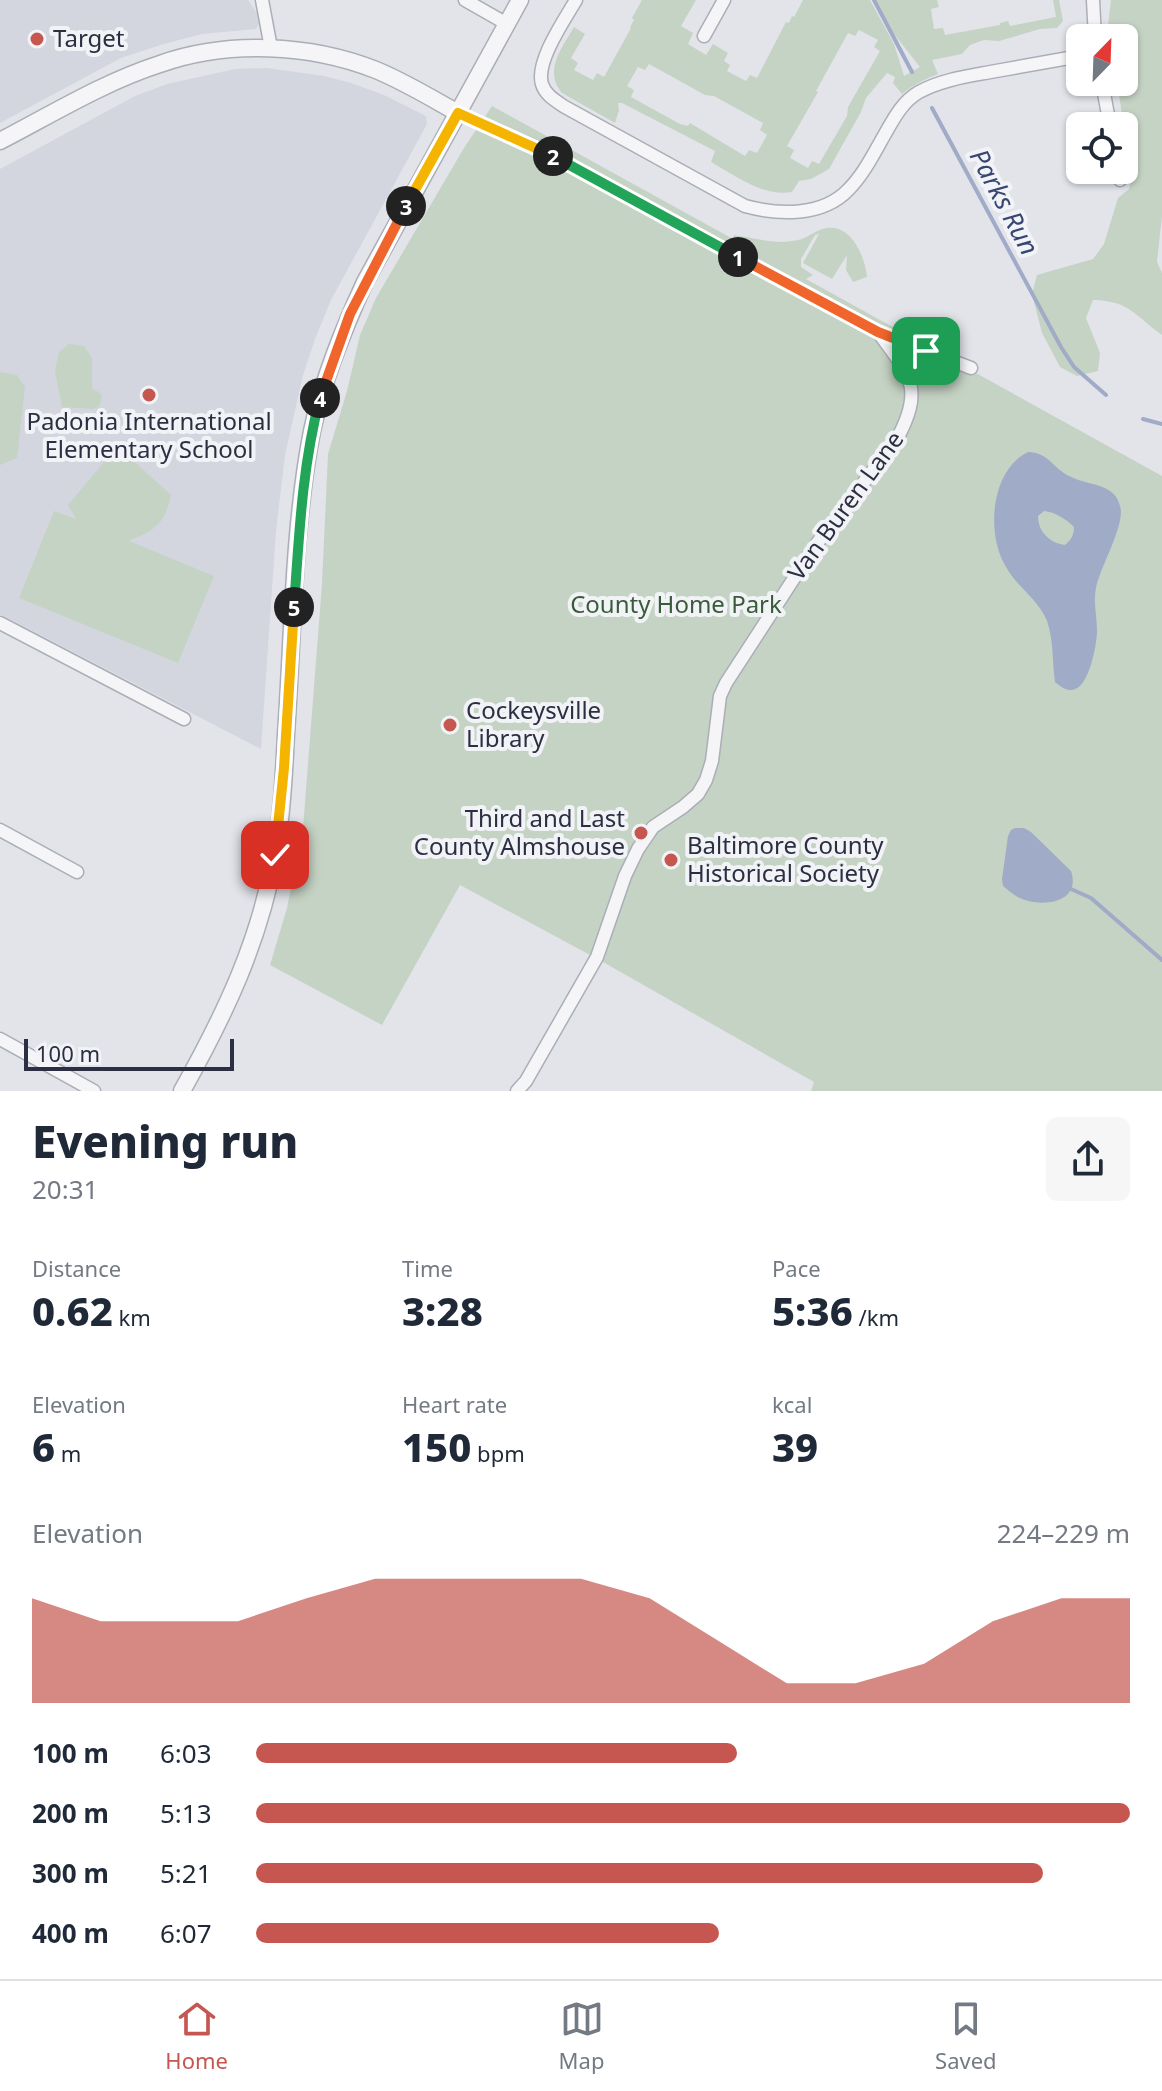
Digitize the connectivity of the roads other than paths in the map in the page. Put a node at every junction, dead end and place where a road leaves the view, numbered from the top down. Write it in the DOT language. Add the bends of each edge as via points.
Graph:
graph roads {
  1 [pos="262,0"];
  2 [pos="465,0"];
  3 [pos="520,0"];
  4 [pos="576,0"];
  5 [pos="724,0"];
  6 [pos="1093,0"];
  7 [pos="507,24"];
  8 [pos="1094,24"];
  9 [pos="704,36"];
  10 [pos="271,48"];
  11 [pos="1066,58"];
  12 [pos="458,113"];
  13 [pos="0,141"];
  14 [pos="878,332"];
  15 [pos="971,368"];
  16 [pos="0,623"];
  17 [pos="184,719"];
  18 [pos="0,830"];
  19 [pos="77,872"];
  20 [pos="0,1039"];
  21 [pos="94,1091"];
  22 [pos="182,1091"];
  23 [pos="517,1091"];
  1 -- 10 [label="street"];
  2 -- 7 [label="street"];
  3 -- 7 [label="street"];
  4 -- 11 [label="street" via="541,72 550,97 745,206 770,213 810,210 847,192 894,117 918,92 956,78"];
  5 -- 9 [label="street"];
  6 -- 8 [label="street"];
  7 -- 12 [label="street"];
  10 -- 12 [label="street" via="374,70"];
  10 -- 13 [label="street" via="194,54 161,63"];
  12 -- 14 [label="street" via="538,148"];
  12 -- 22 [label="street" via="365,282 324,384 302,500 275,855 244,967"];
  14 -- 15 [label="street"];
  14 -- 23 [label="street, Van Buren Lane" via="908,375 913,399 905,424 815,546 726,683 706,780 698,794 653,827 638,849 597,957"];
  16 -- 17 [label="street"];
  18 -- 19 [label="street"];
  20 -- 21 [label="street"];
}
